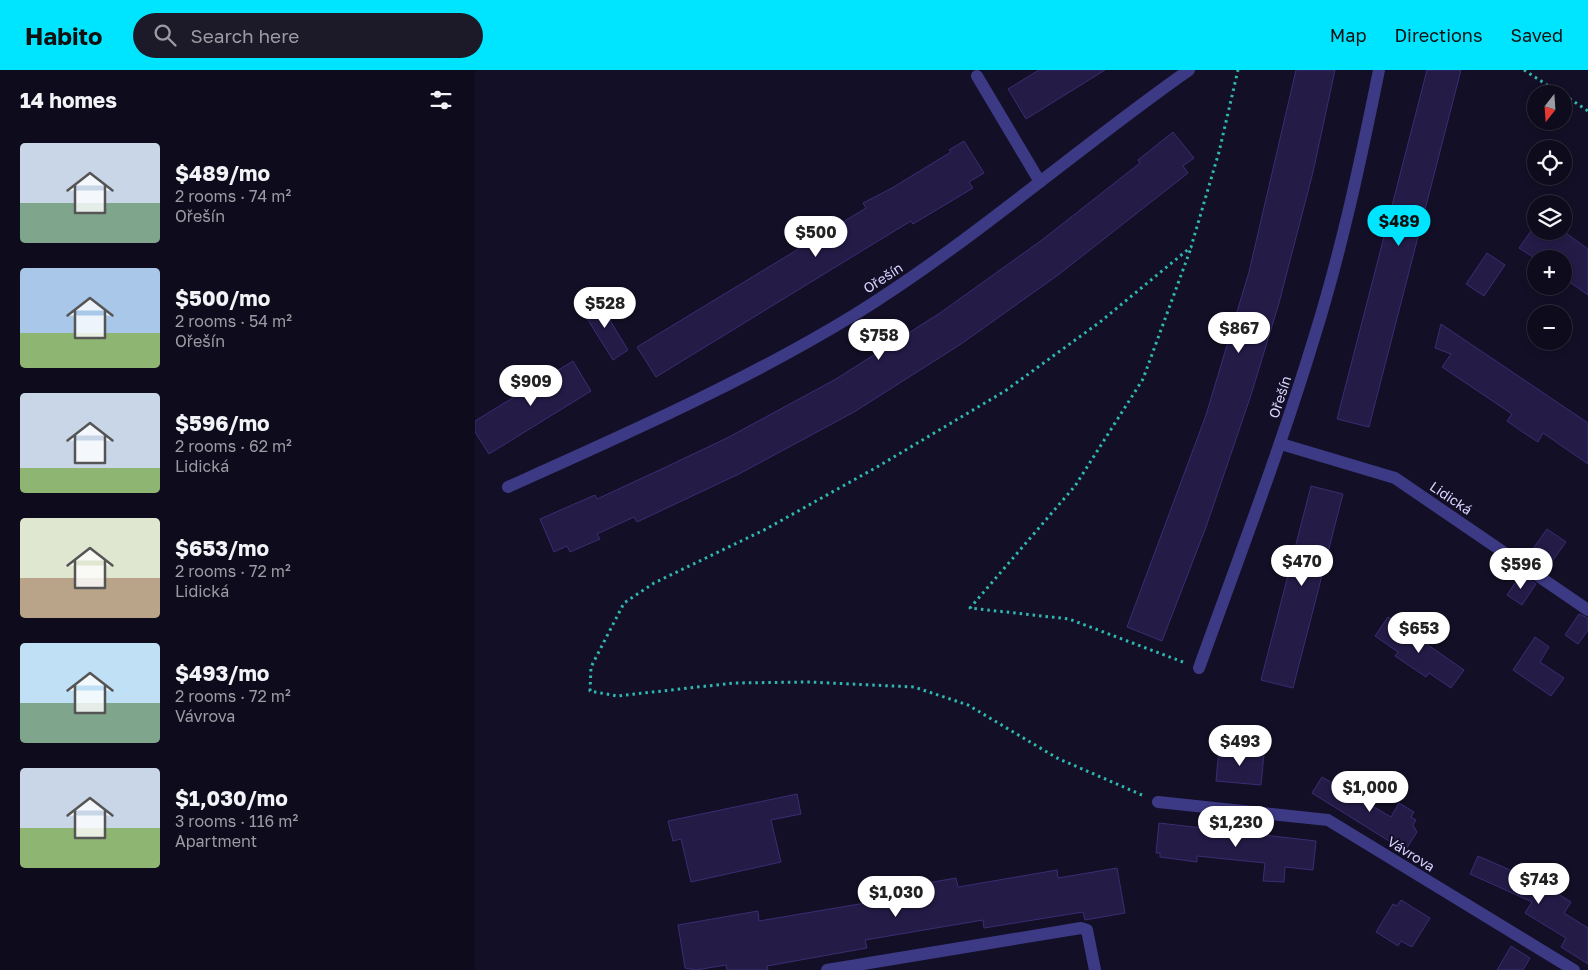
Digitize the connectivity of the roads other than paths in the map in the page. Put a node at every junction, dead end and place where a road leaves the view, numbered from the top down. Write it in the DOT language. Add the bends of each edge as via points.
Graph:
graph roads {
  1 [pos="1189,70"];
  2 [pos="1379,70"];
  3 [pos="977,76"];
  4 [pos="1040,182"];
  5 [pos="1281,444"];
  6 [pos="508,487"];
  7 [pos="1588,610"];
  8 [pos="1199,668"];
  9 [pos="1159,802"];
  10 [pos="827,970"];
  11 [pos="1095,970"];
  12 [pos="1574,970"];
  1 -- 4 [label="street, Ořešín" via="1130,111"];
  2 -- 5 [label="street, Ořešín" via="1358,176 1333,273"];
  3 -- 4 [label="street"];
  4 -- 6 [label="street, Ořešín" via="933,263 795,349 656,420"];
  5 -- 7 [label="street, Lidická" via="1395,478"];
  5 -- 8 [label="street, Ořešín"];
  9 -- 12 [label="street, Vávrova" via="1328,820"];
  10 -- 11 [label="street" via="1081,928 1087,930 1089,936"];
}
